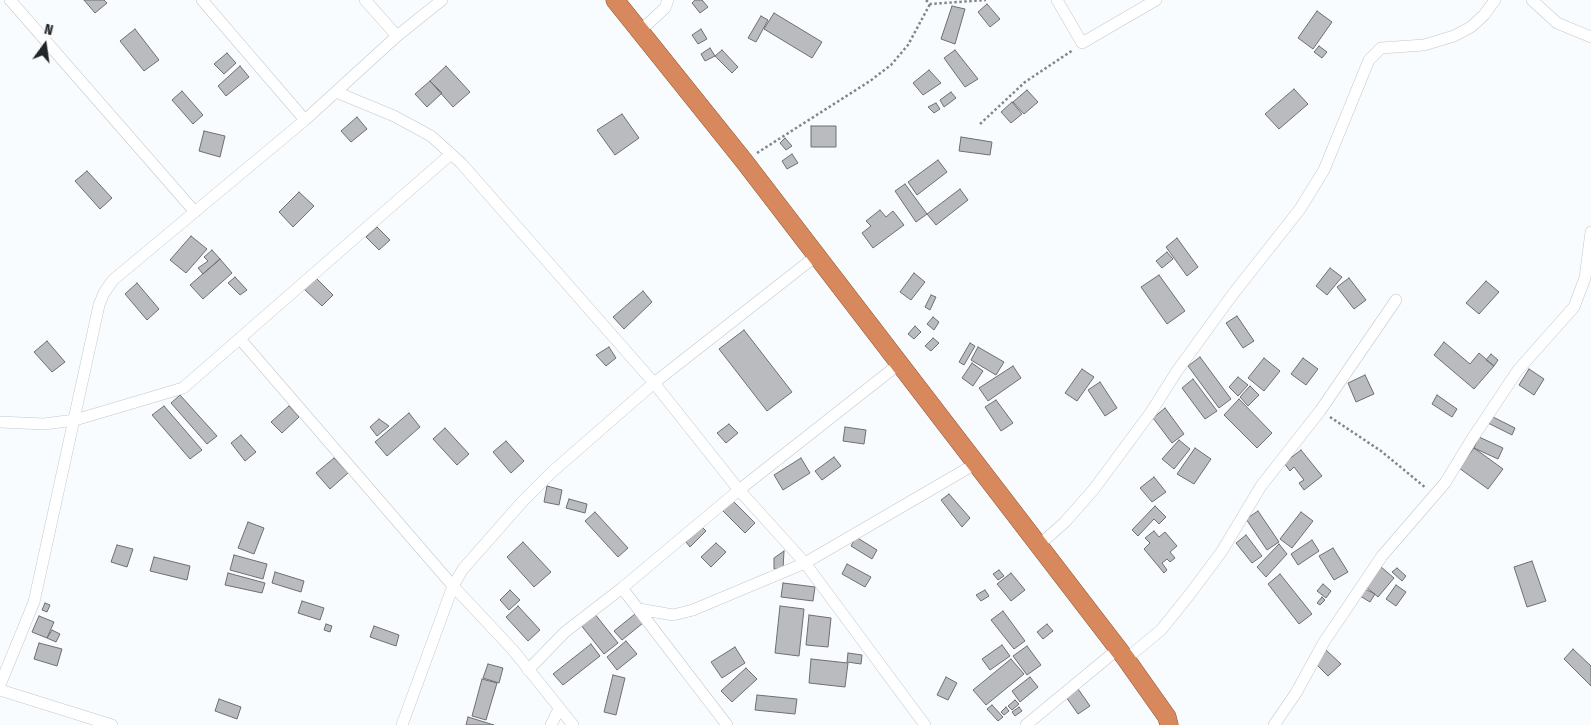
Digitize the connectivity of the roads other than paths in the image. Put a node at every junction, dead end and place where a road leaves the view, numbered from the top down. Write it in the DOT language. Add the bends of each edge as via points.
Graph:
graph roads {
  1 [pos="10,0"];
  2 [pos="202,0"];
  3 [pos="366,0"];
  4 [pos="442,0"];
  5 [pos="615,0"];
  6 [pos="668,0"];
  7 [pos="1056,0"];
  8 [pos="1156,0"];
  9 [pos="1495,0"];
  10 [pos="1532,0"];
  11 [pos="639,32"];
  12 [pos="397,36"];
  13 [pos="1591,37"];
  14 [pos="336,92"];
  15 [pos="305,120"];
  16 [pos="451,154"];
  17 [pos="195,212"];
  18 [pos="1591,232"];
  19 [pos="816,256"];
  20 [pos="1396,300"];
  21 [pos="240,339"];
  22 [pos="899,364"];
  23 [pos="654,383"];
  24 [pos="75,420"];
  25 [pos="0,422"];
  26 [pos="975,464"];
  27 [pos="739,490"];
  28 [pos="1038,546"];
  29 [pos="805,563"];
  30 [pos="452,586"];
  31 [pos="622,588"];
  32 [pos="639,609"];
  33 [pos="1122,654"];
  34 [pos="528,670"];
  35 [pos="0,685"];
  36 [pos="0,690"];
  37 [pos="559,709"];
  38 [pos="1168,721"];
  39 [pos="112,725"];
  40 [pos="402,725"];
  41 [pos="551,725"];
  42 [pos="573,725"];
  43 [pos="727,725"];
  44 [pos="925,725"];
  45 [pos="1026,725"];
  46 [pos="1182,725"];
  47 [pos="1274,725"];
  1 -- 17 [label="street"];
  2 -- 15 [label="street"];
  3 -- 12 [label="street"];
  4 -- 12 [label="street"];
  5 -- 11 [label="highway"];
  6 -- 11 [label="street" via="665,8"];
  7 -- 8 [label="street" via="1082,43"];
  9 -- 28 [label="street" via="1471,27 1454,36 1424,45 1381,48 1369,60 1324,170 1300,209 1177,371 1094,489"];
  10 -- 13 [label="street" via="1557,23"];
  11 -- 19 [label="highway"];
  12 -- 14 [label="street"];
  14 -- 15 [label="street"];
  14 -- 16 [label="street" via="394,116 431,136"];
  15 -- 17 [label="street"];
  16 -- 21 [label="street"];
  16 -- 23 [label="street"];
  17 -- 24 [label="street" via="113,280 104,293"];
  18 -- 47 [label="street" via="1585,278 1574,307 1518,370 1445,483 1371,572"];
  19 -- 22 [label="highway"];
  19 -- 23 [label="street"];
  20 -- 33 [label="street" via="1320,411 1275,466 1222,551 1190,594 1161,630"];
  21 -- 24 [label="street" via="183,388"];
  21 -- 30 [label="street"];
  22 -- 26 [label="highway"];
  22 -- 27 [label="street"];
  23 -- 27 [label="street"];
  23 -- 30 [label="street" via="522,502"];
  24 -- 25 [label="street" via="44,424"];
  24 -- 35 [label="street" via="34,602"];
  26 -- 28 [label="highway"];
  26 -- 29 [label="street"];
  27 -- 29 [label="street"];
  27 -- 31 [label="street"];
  28 -- 33 [label="highway"];
  29 -- 32 [label="street" via="672,616"];
  29 -- 44 [label="street"];
  30 -- 34 [label="street"];
  30 -- 40 [label="street"];
  31 -- 32 [label="street"];
  31 -- 34 [label="street" via="566,632"];
  32 -- 43 [label="street"];
  33 -- 38 [label="highway"];
  33 -- 45 [label="street"];
  34 -- 37 [label="street"];
  36 -- 39 [label="street"];
  37 -- 41 [label="street"];
  37 -- 42 [label="street"];
  38 -- 46 [label="highway"];
}
